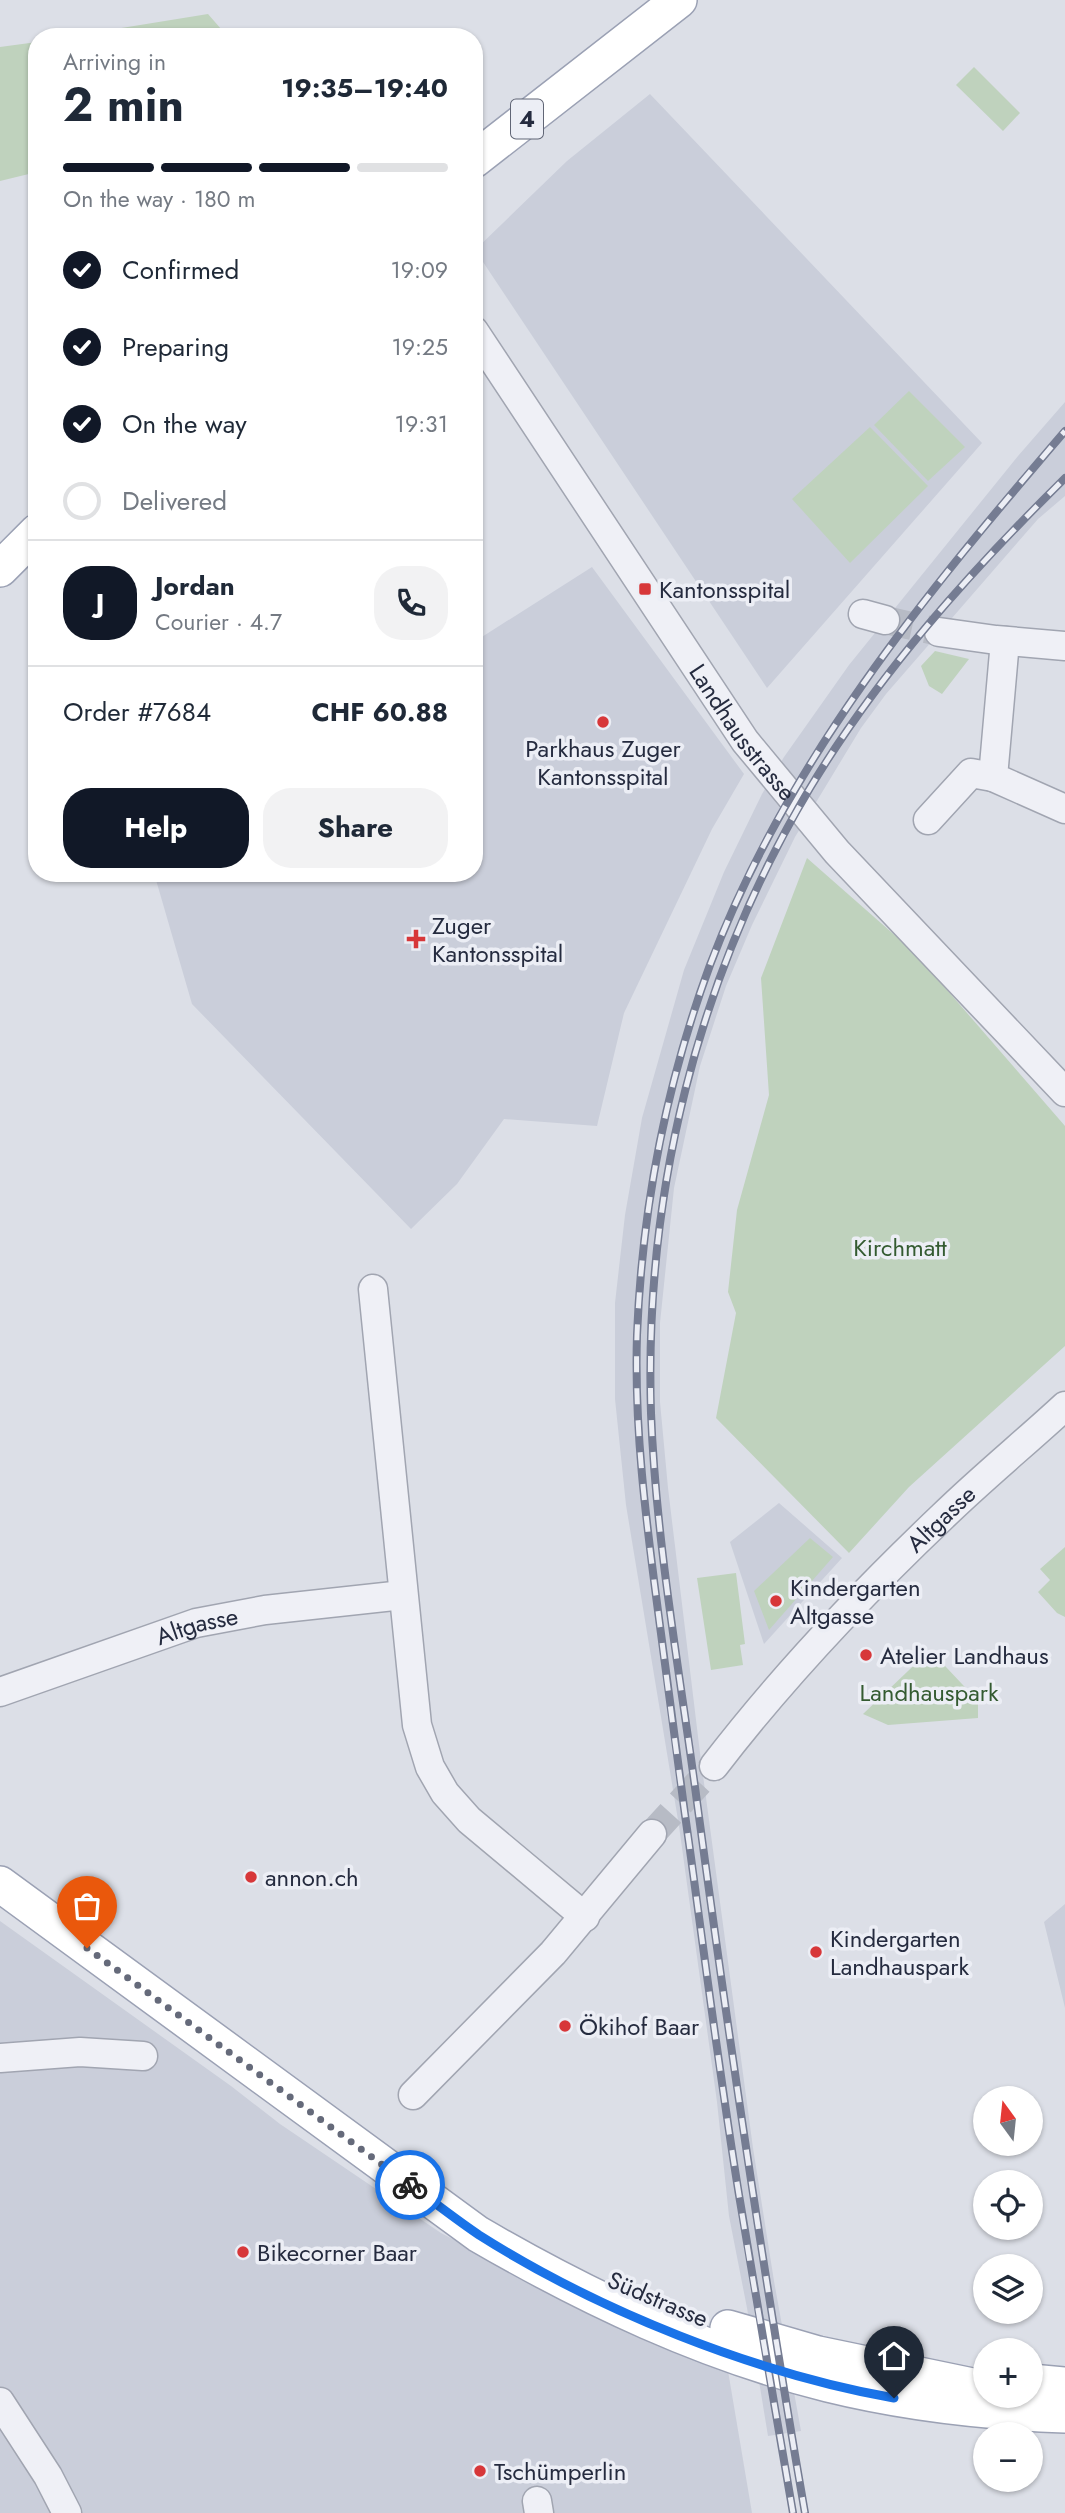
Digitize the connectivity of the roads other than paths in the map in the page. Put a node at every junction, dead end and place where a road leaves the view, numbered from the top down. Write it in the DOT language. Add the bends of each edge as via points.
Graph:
graph roads {
  1 [pos="679,0"];
  2 [pos="483,153"];
  3 [pos="483,345"];
  4 [pos="28,541"];
  5 [pos="0,569"];
  6 [pos="939,632"];
  7 [pos="1006,641"];
  8 [pos="1065,646"];
  9 [pos="993,776"];
  10 [pos="1065,809"];
  11 [pos="928,820"];
  12 [pos="1065,1092"];
  13 [pos="373,1290"];
  14 [pos="1065,1406"];
  15 [pos="404,1595"];
  16 [pos="0,1692"];
  17 [pos="714,1766"];
  18 [pos="652,1834"];
  19 [pos="0,1884"];
  20 [pos="585,1917"];
  21 [pos="142,2056"];
  22 [pos="0,2058"];
  23 [pos="414,2095"];
  24 [pos="355,2145"];
  25 [pos="876,2367"];
  26 [pos="973,2377"];
  27 [pos="1043,2383"];
  28 [pos="1065,2385"];
  29 [pos="973,2387"];
  30 [pos="894,2398"];
  31 [pos="1043,2398"];
  32 [pos="1065,2400"];
  33 [pos="0,2402"];
  34 [pos="1065,2415"];
  35 [pos="1065,2427"];
  36 [pos="67,2513"];
  1 -- 2 [label="main road, 4"];
  3 -- 12 [label="street, Landhausstrasse" via="745,741 838,852"];
  4 -- 5 [label="main road"];
  6 -- 7 [label="street"];
  7 -- 8 [label="street"];
  7 -- 9 [label="street"];
  9 -- 10 [label="street"];
  9 -- 11 [label="street" via="971,773"];
  13 -- 15 [label="street"];
  14 -- 17 [label="street, Altgasse" via="860,1597 775,1689"];
  15 -- 16 [label="street, Altgasse" via="265,1610 196,1623"];
  15 -- 20 [label="street" via="417,1726 430,1767 469,1820"];
  18 -- 20 [label="street"];
  19 -- 24 [label="main road, Südstrasse"];
  20 -- 23 [label="street"];
  21 -- 22 [label="street" via="80,2052"];
  24 -- 25 [label="main road, Südstrasse" via="565,2260 684,2313"];
  24 -- 30 [label="main road, Südstrasse" via="478,2234 622,2311 732,2354 826,2384"];
  25 -- 26 [label="main road"];
  25 -- 29 [label="main road, Südstrasse"];
  27 -- 28 [label="main road"];
  30 -- 34 [label="main road, Südstrasse"];
  30 -- 35 [label="main road" via="994,2420"];
  31 -- 32 [label="main road"];
  33 -- 36 [label="street"];
}
